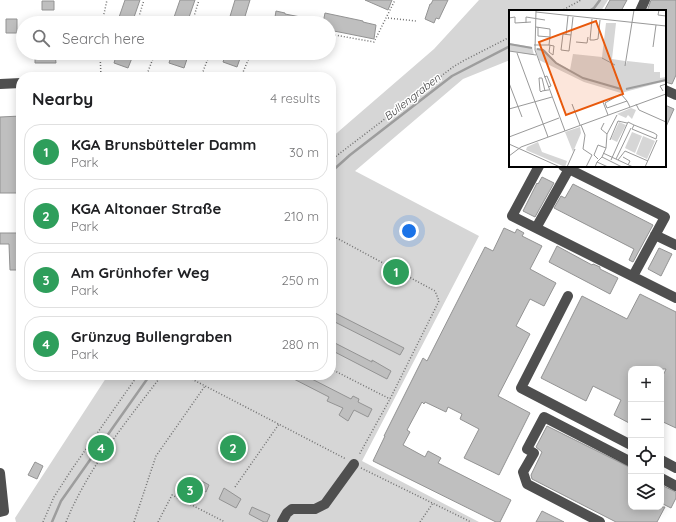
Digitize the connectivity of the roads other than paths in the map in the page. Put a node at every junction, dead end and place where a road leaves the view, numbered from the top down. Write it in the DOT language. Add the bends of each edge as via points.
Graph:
graph roads {
  1 [pos="645,0"];
  2 [pos="640,10"];
  3 [pos="16,83"];
  4 [pos="0,84"];
  5 [pos="666,90"];
  6 [pos="676,95"];
  7 [pos="537,167"];
  8 [pos="566,167"];
  9 [pos="536,228"];
  10 [pos="655,235"];
  11 [pos="676,245"];
  12 [pos="633,276"];
  13 [pos="568,296"];
  14 [pos="676,298"];
  15 [pos="628,443"];
  16 [pos="628,460"];
  17 [pos="664,462"];
  18 [pos="354,464"];
  19 [pos="676,468"];
  20 [pos="0,472"];
  21 [pos="664,480"];
  22 [pos="676,486"];
  23 [pos="0,512"];
  24 [pos="282,522"];
  25 [pos="600,522"];
  1 -- 2 [label="lane"];
  3 -- 4 [label="lane"];
  5 -- 6 [label="lane"];
  7 -- 9 [label="lane" via="512,216"];
  8 -- 9 [label="lane"];
  8 -- 10 [label="lane" via="665,217"];
  9 -- 12 [label="lane"];
  10 -- 11 [label="lane"];
  10 -- 12 [label="lane"];
  12 -- 14 [label="lane"];
  13 -- 15 [label="lane" via="522,388"];
  16 -- 25 [label="lane" via="544,417 527,449 534,453 524,472 527,484"];
  17 -- 19 [label="lane"];
  18 -- 24 [label="lane" via="325,504 315,509 292,509"];
  20 -- 23 [label="lane" via="4,511"];
  21 -- 22 [label="lane"];
}
